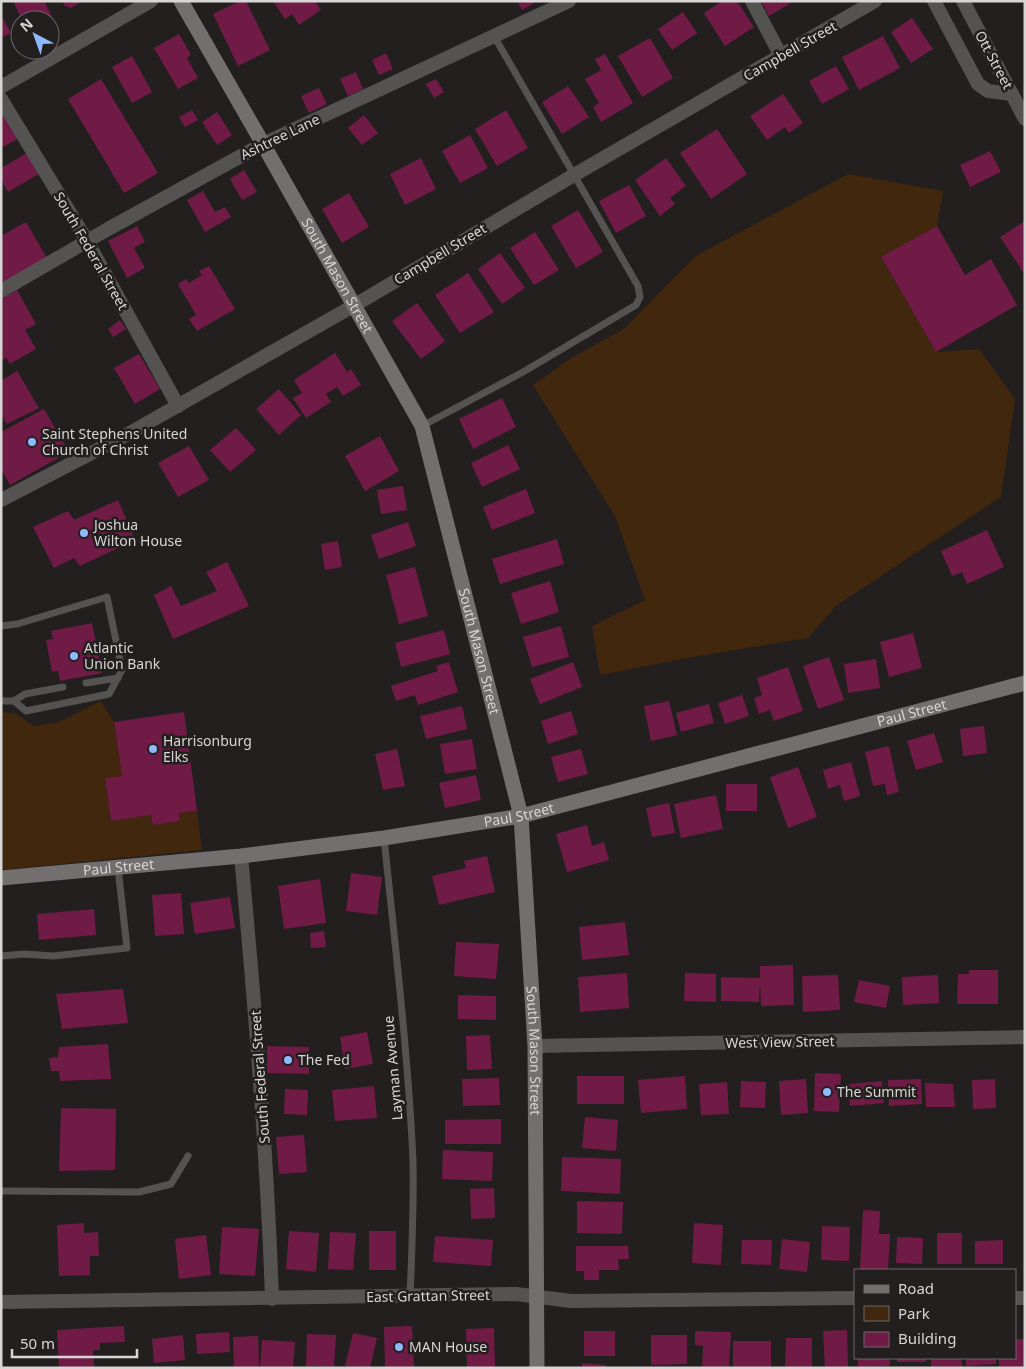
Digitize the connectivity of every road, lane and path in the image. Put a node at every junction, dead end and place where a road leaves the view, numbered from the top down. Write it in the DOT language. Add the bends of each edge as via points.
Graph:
graph roads {
  1 [pos="151,1"];
  2 [pos="180,1"];
  3 [pos="569,1"];
  4 [pos="752,1"];
  5 [pos="875,1"];
  6 [pos="934,1"];
  7 [pos="963,1"];
  8 [pos="494,36"];
  9 [pos="781,56"];
  10 [pos="1,87"];
  11 [pos="1012,94"];
  12 [pos="1,99"];
  13 [pos="1025,119"];
  14 [pos="263,144"];
  15 [pos="574,175"];
  16 [pos="87,242"];
  17 [pos="1,291"];
  18 [pos="355,305"];
  19 [pos="178,406"];
  20 [pos="422,426"];
  21 [pos="1,500"];
  22 [pos="1,626"];
  23 [pos="118,678"];
  24 [pos="86,683"];
  25 [pos="1025,683"];
  26 [pos="64,687"];
  27 [pos="1,701"];
  28 [pos="14,701"];
  29 [pos="521,816"];
  30 [pos="384,838"];
  31 [pos="240,856"];
  32 [pos="118,868"];
  33 [pos="1,878"];
  34 [pos="1,956"];
  35 [pos="1025,1037"];
  36 [pos="535,1046"];
  37 [pos="188,1156"];
  38 [pos="1,1191"];
  39 [pos="410,1297"];
  40 [pos="537,1297"];
  41 [pos="854,1298"];
  42 [pos="272,1299"];
  43 [pos="1,1302"];
  44 [pos="537,1368"];
  1 -- 10 [label="street"];
  2 -- 14 [label="main road, South Mason Street"];
  3 -- 8 [label="street, Ashtree Lane"];
  4 -- 9 [label="street"];
  5 -- 9 [label="street, Campbell Street"];
  6 -- 11 [label="street" via="978,84 988,90"];
  7 -- 11 [label="street, Ott Street"];
  8 -- 14 [label="street, Ashtree Lane"];
  8 -- 15 [label="lane"];
  9 -- 15 [label="street, Campbell Street"];
  11 -- 13 [label="street, Ott Street"];
  12 -- 16 [label="street, South Federal Street"];
  14 -- 16 [label="street, Ashtree Lane"];
  14 -- 18 [label="main road, South Mason Street"];
  15 -- 18 [label="street, Campbell Street"];
  15 -- 20 [label="lane" via="638,286 638,303 523,372"];
  16 -- 17 [label="street, Ashtree Lane"];
  16 -- 19 [label="street, South Federal Street"];
  18 -- 19 [label="street, Campbell Street"];
  18 -- 20 [label="main road, South Mason Street"];
  19 -- 21 [label="street, Campbell Street"];
  20 -- 29 [label="main road, South Mason Street"];
  22 -- 23 [label="lane" via="107,597 122,670"];
  23 -- 24 [label="lane"];
  23 -- 28 [label="lane" via="109,694 26,711"];
  25 -- 29 [label="main road, Paul Street"];
  26 -- 28 [label="lane" via="25,694"];
  27 -- 28 [label="lane"];
  29 -- 30 [label="main road, Paul Street"];
  29 -- 36 [label="main road, South Mason Street"];
  30 -- 31 [label="main road, Paul Street"];
  30 -- 39 [label="lane, Layman Avenue" via="413,1161"];
  31 -- 32 [label="main road, Paul Street"];
  31 -- 42 [label="street, South Federal Street" via="258,1050"];
  32 -- 33 [label="main road, Paul Street"];
  32 -- 34 [label="lane" via="127,948 53,956"];
  35 -- 36 [label="street, West View Street"];
  36 -- 40 [label="main road, South Mason Street"];
  37 -- 38 [label="lane" via="171,1184 139,1192"];
  39 -- 40 [label="street, East Grattan Street" via="516,1294"];
  39 -- 42 [label="street, East Grattan Street"];
  40 -- 41 [label="street, East Grattan Street" via="571,1301"];
  40 -- 44 [label="main road, South Mason Street"];
  42 -- 43 [label="street, East Grattan Street"];
}
